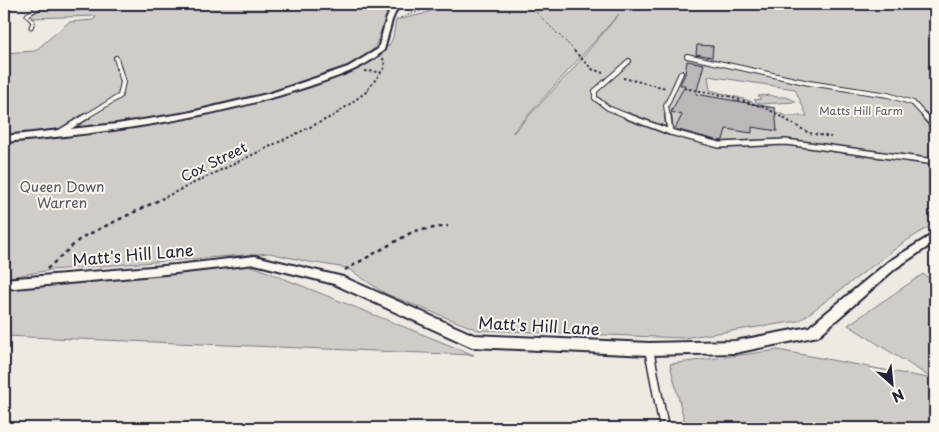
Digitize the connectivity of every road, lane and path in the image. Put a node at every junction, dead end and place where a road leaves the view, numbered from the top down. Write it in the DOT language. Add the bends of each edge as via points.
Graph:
graph roads {
  1 [pos="43,4"];
  2 [pos="396,4"];
  3 [pos="439,4"];
  4 [pos="528,4"];
  5 [pos="389,20"];
  6 [pos="31,27"];
  7 [pos="381,50"];
  8 [pos="687,56"];
  9 [pos="116,58"];
  10 [pos="629,61"];
  11 [pos="681,73"];
  12 [pos="611,75"];
  13 [pos="674,90"];
  14 [pos="935,127"];
  15 [pos="670,132"];
  16 [pos="57,134"];
  17 [pos="4,139"];
  18 [pos="838,139"];
  19 [pos="935,162"];
  20 [pos="448,226"];
  21 [pos="935,237"];
  22 [pos="4,256"];
  23 [pos="4,271"];
  24 [pos="338,280"];
  25 [pos="33,282"];
  26 [pos="4,284"];
  27 [pos="649,349"];
  28 [pos="664,428"];
  1 -- 6 [label="lane" via="27,15 33,22"];
  2 -- 5 [label="street"];
  3 -- 5 [label="path"];
  4 -- 12 [label="path" via="592,70"];
  5 -- 7 [label="street"];
  7 -- 16 [label="street" via="351,70 274,95 187,116"];
  7 -- 25 [label="path, Cox Street" via="385,67 366,92 335,115 81,238"];
  8 -- 14 [label="lane" via="809,84 888,95 914,103"];
  9 -- 16 [label="lane" via="124,83 120,96"];
  10 -- 12 [label="lane"];
  11 -- 13 [label="lane"];
  12 -- 13 [label="path"];
  12 -- 15 [label="lane" via="595,91 595,98 608,108"];
  13 -- 15 [label="lane" via="666,106"];
  13 -- 18 [label="path" via="687,87 728,96 766,108 809,133"];
  15 -- 19 [label="lane" via="719,145 786,142"];
  16 -- 17 [label="street"];
  20 -- 24 [label="path" via="414,231 347,268"];
  21 -- 27 [label="street, Matt's Hill Lane" via="892,265 813,332 735,347"];
  22 -- 23 [label="path" via="10,260"];
  24 -- 25 [label="street, Matt's Hill Lane" via="255,260"];
  24 -- 27 [label="street, Matt's Hill Lane" via="472,341"];
  25 -- 26 [label="street, Matt's Hill Lane"];
  27 -- 28 [label="lane"];
}
